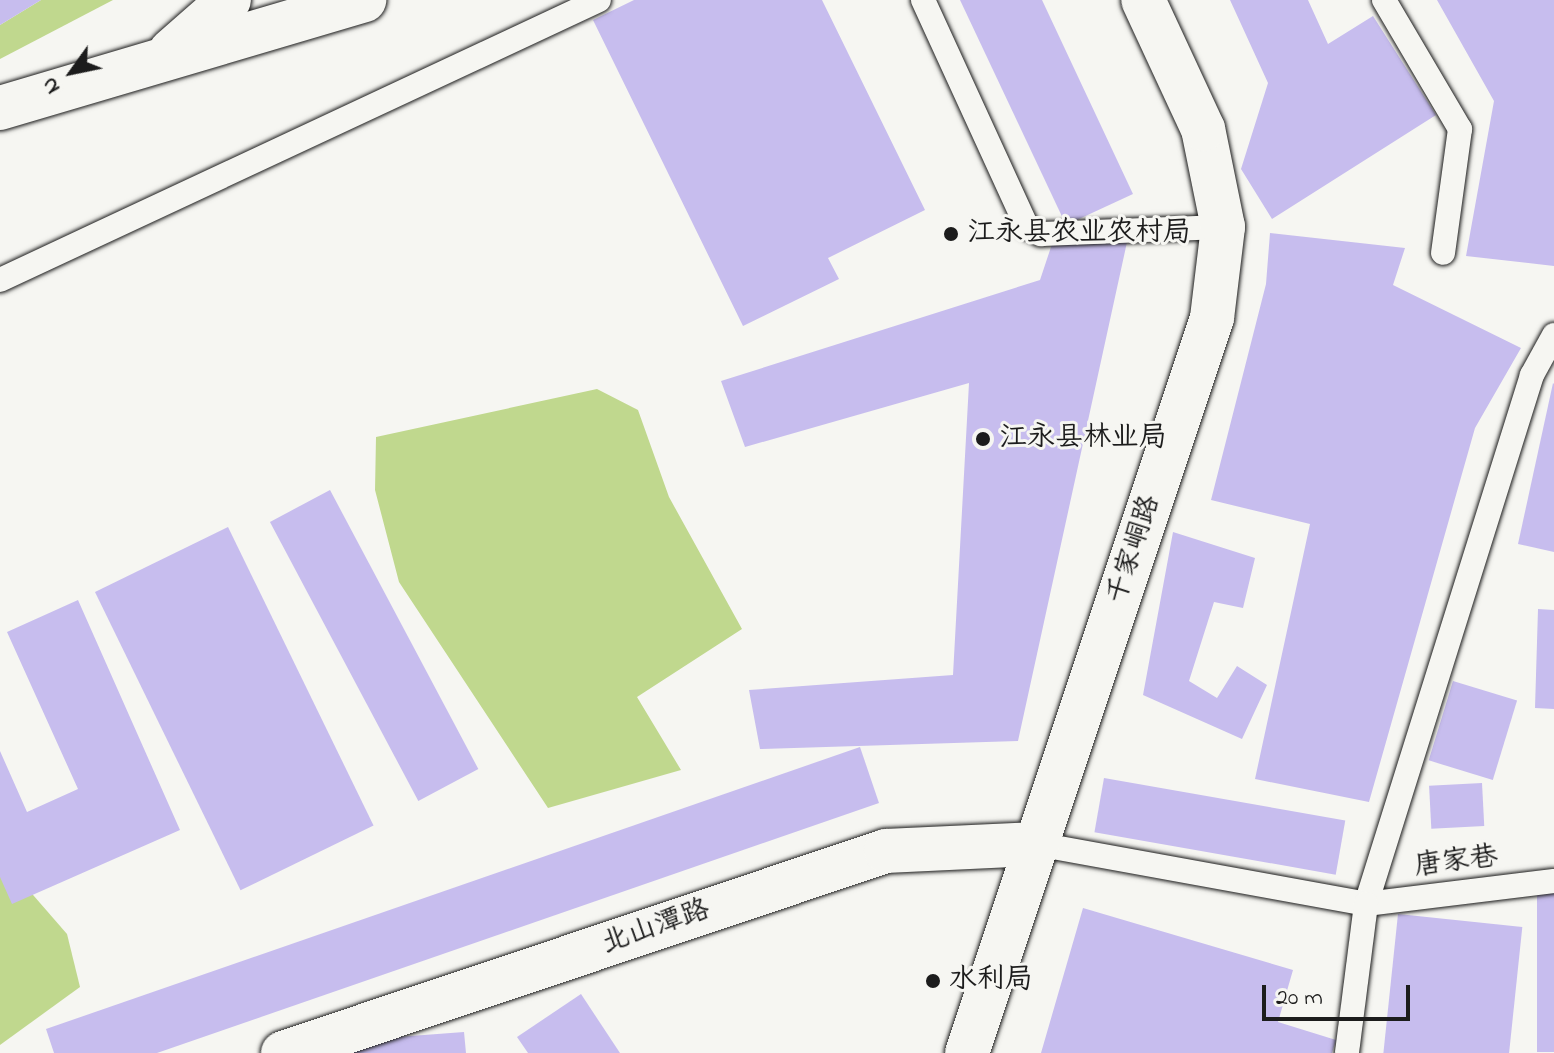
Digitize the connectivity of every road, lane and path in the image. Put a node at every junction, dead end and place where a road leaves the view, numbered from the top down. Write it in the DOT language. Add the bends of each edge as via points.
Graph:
graph roads {
  1 [pos="229,0"];
  2 [pos="364,0"];
  3 [pos="599,0"];
  4 [pos="923,0"];
  5 [pos="1143,0"];
  6 [pos="1384,0"];
  7 [pos="161,60"];
  8 [pos="0,108"];
  9 [pos="1223,227"];
  10 [pos="1443,253"];
  11 [pos="0,280"];
  12 [pos="1554,335"];
  13 [pos="1037,844"];
  14 [pos="1554,881"];
  15 [pos="1366,904"];
  16 [pos="283,1053"];
  17 [pos="967,1053"];
  18 [pos="1347,1053"];
  1 -- 7 [label="main road"];
  2 -- 7 [label="main road"];
  3 -- 11 [label="lane"];
  4 -- 9 [label="lane" via="1027,227 1041,234"];
  5 -- 9 [label="main road, 千家峒路" via="1203,129"];
  6 -- 10 [label="lane" via="1460,129"];
  7 -- 8 [label="main road"];
  9 -- 13 [label="main road, 千家峒路" via="1212,318"];
  12 -- 15 [label="lane" via="1532,375"];
  13 -- 15 [label="lane, 唐家巷"];
  13 -- 16 [label="main road, 北山潭路" via="886,851"];
  13 -- 17 [label="main road, 千家峒路"];
  14 -- 15 [label="lane, 唐家巷"];
  15 -- 18 [label="lane"];
}
